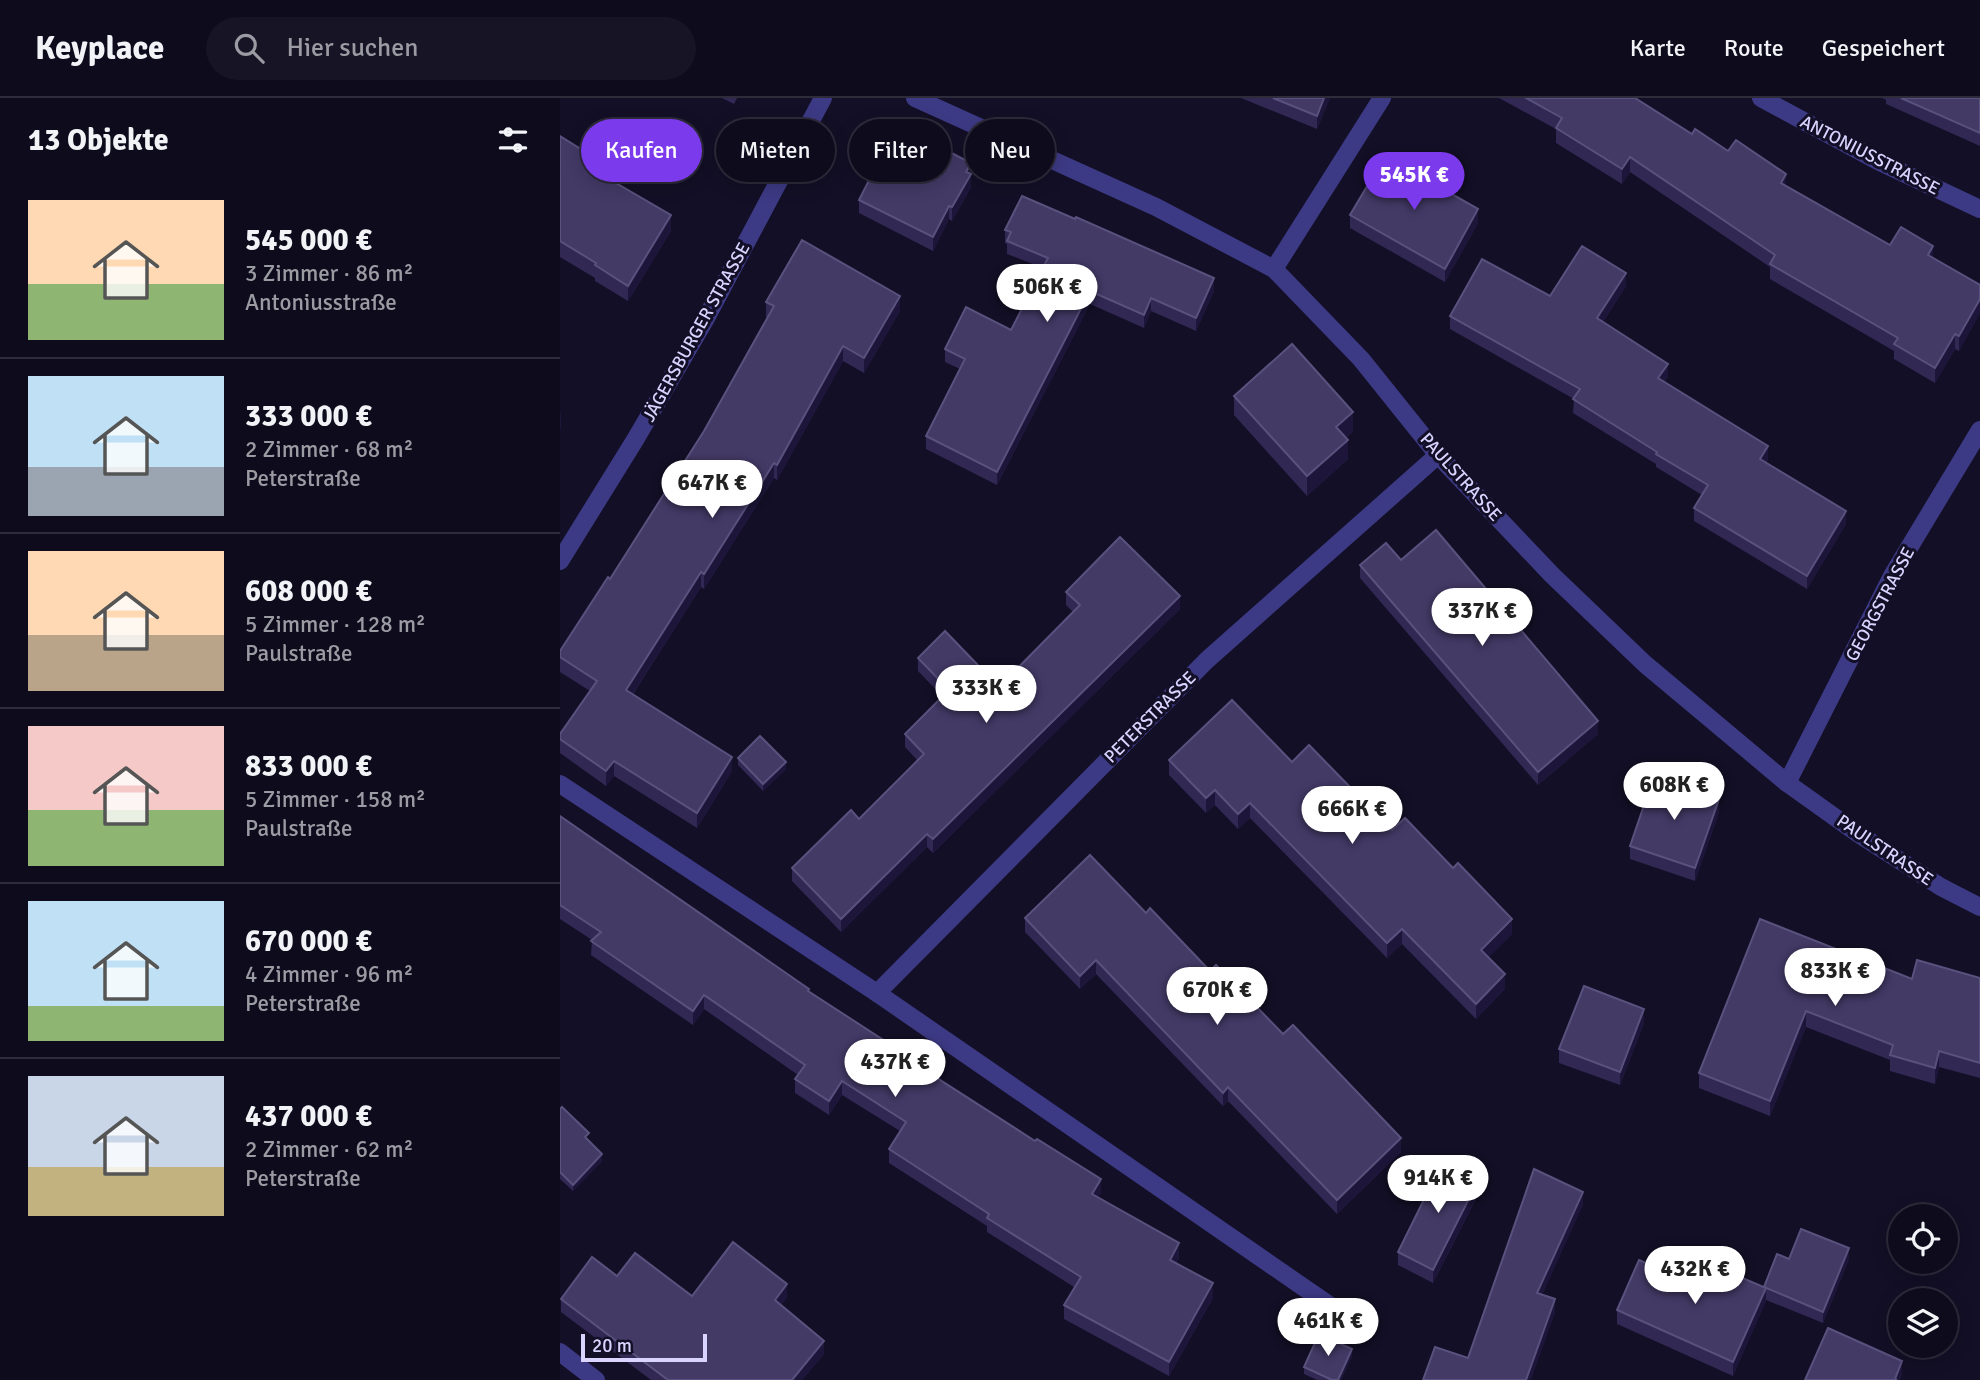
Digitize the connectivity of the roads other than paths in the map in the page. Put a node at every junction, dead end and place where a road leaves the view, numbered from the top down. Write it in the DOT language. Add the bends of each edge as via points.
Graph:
graph roads {
  1 [pos="823,98"];
  2 [pos="915,98"];
  3 [pos="1382,98"];
  4 [pos="1761,98"];
  5 [pos="1980,209"];
  6 [pos="1274,269"];
  7 [pos="1980,430"];
  8 [pos="1438,455"];
  9 [pos="560,561"];
  10 [pos="1787,783"];
  11 [pos="560,784"];
  12 [pos="1980,907"];
  13 [pos="877,993"];
  14 [pos="1348,1318"];
  15 [pos="560,1352"];
  16 [pos="596,1380"];
  1 -- 9 [label="street, JÄGERSBURGER STRASSE" via="705,320"];
  2 -- 6 [label="street, PAULSTRASSE" via="1156,207"];
  3 -- 6 [label="street"];
  4 -- 5 [label="street, ANTONIUSSTRASSE"];
  6 -- 8 [label="street, PAULSTRASSE" via="1361,359"];
  7 -- 10 [label="street, GEORGSTRASSE" via="1892,576"];
  8 -- 10 [label="street, PAULSTRASSE" via="1636,655"];
  8 -- 13 [label="street, PETERSTRASSE" via="1208,660"];
  10 -- 12 [label="street, PAULSTRASSE" via="1908,866"];
  11 -- 13 [label="street"];
  13 -- 14 [label="street"];
  15 -- 16 [label="street"];
}
